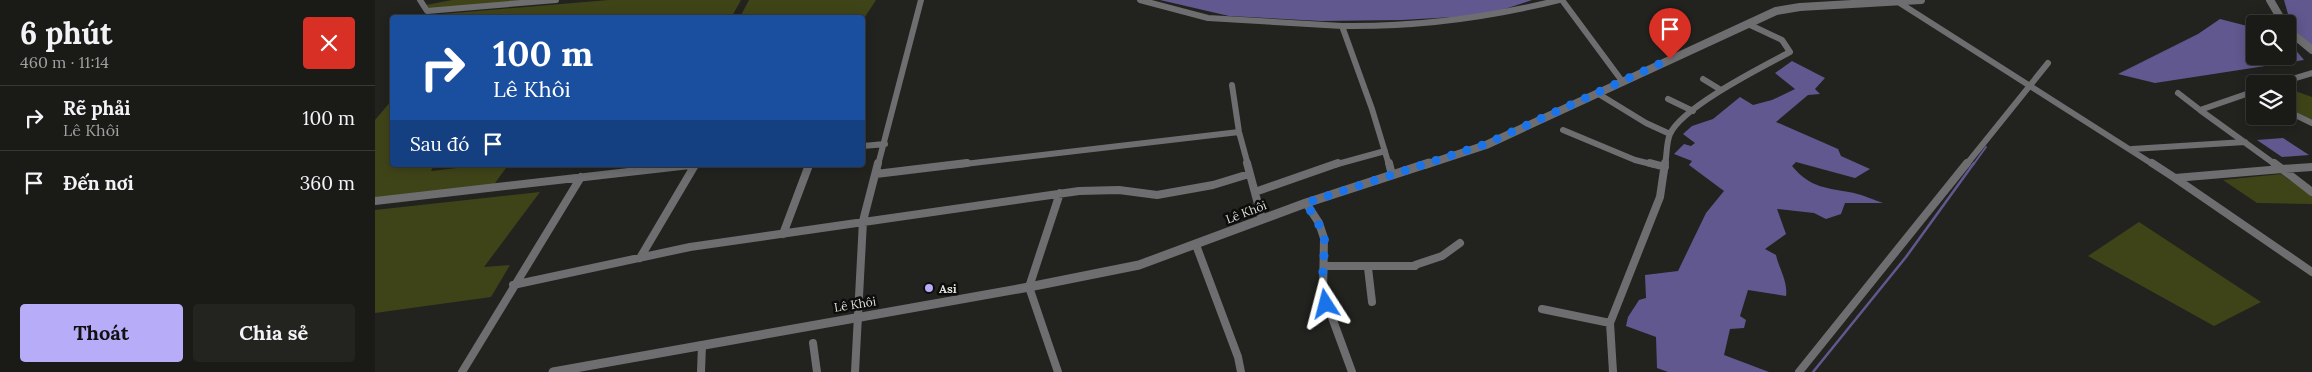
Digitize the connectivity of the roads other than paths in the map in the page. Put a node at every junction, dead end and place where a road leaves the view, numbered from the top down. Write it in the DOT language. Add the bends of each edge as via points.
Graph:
graph roads {
  1 [pos="420,0"];
  2 [pos="556,0"];
  3 [pos="921,0"];
  4 [pos="1140,0"];
  5 [pos="1560,0"];
  6 [pos="1921,0"];
  7 [pos="2271,0"];
  8 [pos="1896,1"];
  9 [pos="426,14"];
  10 [pos="2278,15"];
  11 [pos="1748,24"];
  12 [pos="1341,26"];
  13 [pos="2296,37"];
  14 [pos="2312,50"];
  15 [pos="2048,63"];
  16 [pos="2312,73"];
  17 [pos="2296,78"];
  18 [pos="1703,79"];
  19 [pos="1622,81"];
  20 [pos="1232,85"];
  21 [pos="2031,85"];
  22 [pos="1721,90"];
  23 [pos="1597,92"];
  24 [pos="2178,93"];
  25 [pos="2246,95"];
  26 [pos="1668,99"];
  27 [pos="2200,110"];
  28 [pos="1693,111"];
  29 [pos="2296,115"];
  30 [pos="2312,123"];
  31 [pos="1563,130"];
  32 [pos="1239,132"];
  33 [pos="1670,134"];
  34 [pos="2245,142"];
  35 [pos="885,144"];
  36 [pos="865,146"];
  37 [pos="2132,149"];
  38 [pos="1385,151"];
  39 [pos="672,167"];
  40 [pos="694,167"];
  41 [pos="808,167"];
  42 [pos="2312,167"];
  43 [pos="1665,168"];
  44 [pos="2282,169"];
  45 [pos="876,174"];
  46 [pos="1249,174"];
  47 [pos="1392,175"];
  48 [pos="581,177"];
  49 [pos="2175,178"];
  50 [pos="1255,192"];
  51 [pos="2312,192"];
  52 [pos="1060,193"];
  53 [pos="375,201"];
  54 [pos="1306,203"];
  55 [pos="1262,219"];
  56 [pos="863,221"];
  57 [pos="783,234"];
  58 [pos="1460,243"];
  59 [pos="1196,245"];
  60 [pos="639,258"];
  61 [pos="1324,266"];
  62 [pos="1368,268"];
  63 [pos="2312,272"];
  64 [pos="513,285"];
  65 [pos="1029,287"];
  66 [pos="1372,302"];
  67 [pos="1542,309"];
  68 [pos="858,316"];
  69 [pos="1610,323"];
  70 [pos="813,343"];
  71 [pos="702,345"];
  72 [pos="462,372"];
  73 [pos="553,372"];
  74 [pos="701,372"];
  75 [pos="817,372"];
  76 [pos="855,372"];
  77 [pos="1058,372"];
  78 [pos="1241,372"];
  79 [pos="1352,372"];
  80 [pos="1613,372"];
  81 [pos="1799,372"];
  1 -- 9 [label="street"];
  2 -- 9 [label="street"];
  3 -- 35 [label="street"];
  4 -- 12 [label="street" via="1215,19"];
  5 -- 12 [label="street" via="1482,18 1399,26"];
  5 -- 19 [label="street"];
  6 -- 8 [label="street, Lê Khôi"];
  7 -- 10 [label="street"];
  8 -- 11 [label="street, Lê Khôi" via="1787,8"];
  8 -- 21 [label="street"];
  11 -- 19 [label="street, Lê Khôi"];
  11 -- 22 [label="street" via="1782,40 1790,52"];
  12 -- 38 [label="street"];
  13 -- 14 [label="street"];
  15 -- 21 [label="street"];
  16 -- 17 [label="street"];
  18 -- 22 [label="street"];
  19 -- 23 [label="street, Lê Khôi"];
  20 -- 32 [label="street"];
  21 -- 37 [label="street"];
  21 -- 81 [label="street"];
  22 -- 28 [label="street"];
  23 -- 33 [label="street"];
  23 -- 47 [label="street, Lê Khôi" via="1486,144"];
  24 -- 27 [label="street"];
  25 -- 27 [label="street"];
  26 -- 28 [label="street"];
  27 -- 34 [label="street"];
  28 -- 33 [label="street"];
  29 -- 30 [label="street"];
  31 -- 43 [label="street" via="1635,160"];
  32 -- 45 [label="street"];
  32 -- 46 [label="street"];
  33 -- 43 [label="street"];
  34 -- 37 [label="street"];
  34 -- 44 [label="street"];
  35 -- 36 [label="street"];
  35 -- 45 [label="street"];
  37 -- 49 [label="street"];
  38 -- 47 [label="street"];
  38 -- 50 [label="street" via="1357,157"];
  39 -- 48 [label="street"];
  40 -- 60 [label="street"];
  41 -- 57 [label="street"];
  42 -- 44 [label="street"];
  43 -- 69 [label="street" via="1657,207"];
  44 -- 49 [label="street"];
  44 -- 51 [label="street"];
  45 -- 56 [label="street"];
  46 -- 50 [label="street"];
  46 -- 52 [label="street" via="1213,185 1157,195 1119,190"];
  47 -- 54 [label="street, Lê Khôi"];
  48 -- 53 [label="street"];
  48 -- 64 [label="street"];
  49 -- 63 [label="street"];
  50 -- 55 [label="street"];
  52 -- 56 [label="street"];
  52 -- 65 [label="street"];
  54 -- 55 [label="street, Lê Khôi"];
  54 -- 61 [label="street" via="1322,230"];
  55 -- 59 [label="street, Lê Khôi"];
  56 -- 57 [label="street"];
  56 -- 68 [label="street"];
  57 -- 60 [label="street"];
  58 -- 62 [label="street" via="1441,256 1415,265"];
  59 -- 65 [label="street, Lê Khôi" via="1139,264"];
  59 -- 78 [label="street"];
  60 -- 64 [label="street"];
  61 -- 62 [label="street"];
  61 -- 79 [label="street" via="1322,284 1326,304"];
  62 -- 66 [label="street"];
  64 -- 72 [label="street"];
  65 -- 68 [label="street, Lê Khôi"];
  65 -- 77 [label="street"];
  67 -- 69 [label="street"];
  68 -- 71 [label="street, Lê Khôi"];
  68 -- 76 [label="street"];
  69 -- 80 [label="street"];
  70 -- 75 [label="street"];
  71 -- 73 [label="street, Lê Khôi"];
  71 -- 74 [label="street"];
}
